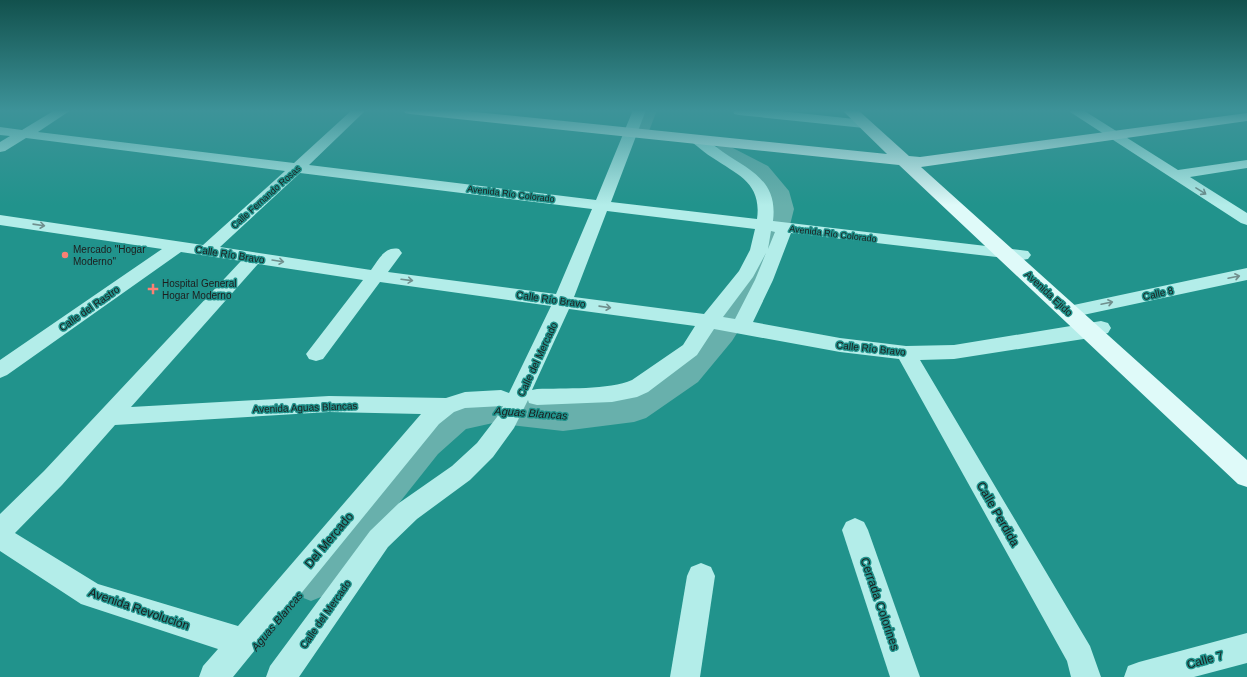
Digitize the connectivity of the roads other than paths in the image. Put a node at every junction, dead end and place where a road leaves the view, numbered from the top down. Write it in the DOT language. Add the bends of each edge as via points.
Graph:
graph roads {
  1 [pos="11,142"];
  2 [pos="84,142"];
  3 [pos="326,142"];
  4 [pos="627,142"];
  5 [pos="700,142"];
  6 [pos="713,142"];
  7 [pos="890,142"];
  8 [pos="1065,142"];
  9 [pos="1124,142"];
  10 [pos="0,148"];
  11 [pos="912,162"];
  12 [pos="1247,164"];
  13 [pos="298,168"];
  14 [pos="1176,175"];
  15 [pos="601,205"];
  16 [pos="1247,220"];
  17 [pos="1,221"];
  18 [pos="775,227"];
  19 [pos="179,246"];
  20 [pos="208,250"];
  21 [pos="393,253"];
  22 [pos="1015,255"];
  23 [pos="254,258"];
  24 [pos="1247,274"];
  25 [pos="376,276"];
  26 [pos="563,301"];
  27 [pos="1075,310"];
  28 [pos="725,324"];
  29 [pos="1095,329"];
  30 [pos="906,353"];
  31 [pos="316,354"];
  32 [pos="0,370"];
  33 [pos="515,405"];
  34 [pos="446,406"];
  35 [pos="108,417"];
  36 [pos="1247,459"];
  37 [pos="1247,476"];
  38 [pos="855,530"];
  39 [pos="0,531"];
  40 [pos="0,537"];
  41 [pos="701,576"];
  42 [pos="243,642"];
  43 [pos="1247,648"];
  44 [pos="214,677"];
  45 [pos="281,677"];
  46 [pos="685,677"];
  47 [pos="906,677"];
  48 [pos="1086,677"];
  49 [pos="1139,677"];
  1 -- 10 [label="street"];
  2 -- 13 [label="street, Avenida Río Colorado"];
  3 -- 13 [label="street, Calle Fernando Rosas"];
  4 -- 15 [label="street, Calle del Mercado"];
  5 -- 18 [label="street" via="753,178 760,187 766,210"];
  6 -- 11 [label="street"];
  7 -- 11 [label="street, Avenida Ejido"];
  8 -- 11 [label="street"];
  9 -- 14 [label="street"];
  11 -- 22 [label="street, Avenida Ejido"];
  12 -- 14 [label="street"];
  13 -- 15 [label="street, Avenida Río Colorado"];
  13 -- 20 [label="street, Calle Fernando Rosas"];
  14 -- 16 [label="street, one-way"];
  15 -- 18 [label="street, Avenida Río Colorado"];
  15 -- 26 [label="street, Calle del Mercado"];
  17 -- 19 [label="street, Calle Río Bravo, one-way"];
  18 -- 22 [label="street, Avenida Río Colorado"];
  18 -- 28 [label="street" via="747,273"];
  18 -- 28 [label="street" via="764,280"];
  19 -- 20 [label="street, Calle Río Bravo"];
  19 -- 32 [label="street, Calle del Rastro"];
  20 -- 23 [label="street, Calle Río Bravo"];
  21 -- 25 [label="street"];
  22 -- 27 [label="street, Avenida Ejido"];
  23 -- 25 [label="street, Calle Río Bravo, one-way"];
  23 -- 35 [label="street"];
  27 -- 24 [label="street, Calle 8, one-way"];
  25 -- 26 [label="street, Calle Río Bravo, one-way"];
  25 -- 31 [label="street"];
  26 -- 28 [label="street, Calle Río Bravo, one-way"];
  26 -- 33 [label="street, Calle del Mercado"];
  27 -- 29 [label="street, Avenida Ejido"];
  28 -- 30 [label="street, Calle Río Bravo" via="840,345"];
  28 -- 33 [label="street, Avenida Aguas Blancas" via="640,386 629,391"];
  29 -- 30 [label="street, Calle Río Bravo" via="954,352"];
  29 -- 36 [label="street, Avenida Ejido"];
  29 -- 37 [label="street, Avenida Ejido"];
  30 -- 48 [label="street, Calle Perdida" via="1080,656"];
  33 -- 34 [label="street, Avenida Aguas Blancas" via="465,400"];
  33 -- 45 [label="street, Calle del Mercado" via="485,450 461,473 408,511 379,539"];
  34 -- 35 [label="street, Avenida Aguas Blancas" via="329,404"];
  34 -- 42 [label="street, Del Mercado" via="431,418"];
  35 -- 39 [label="street" via="53,478"];
  38 -- 47 [label="street, Cerrada Colorines"];
  40 -- 42 [label="street, Avenida Revolución" via="91,595"];
  41 -- 46 [label="street"];
  42 -- 44 [label="street, Del Mercado"];
  43 -- 49 [label="street, Calle 7"];
}
